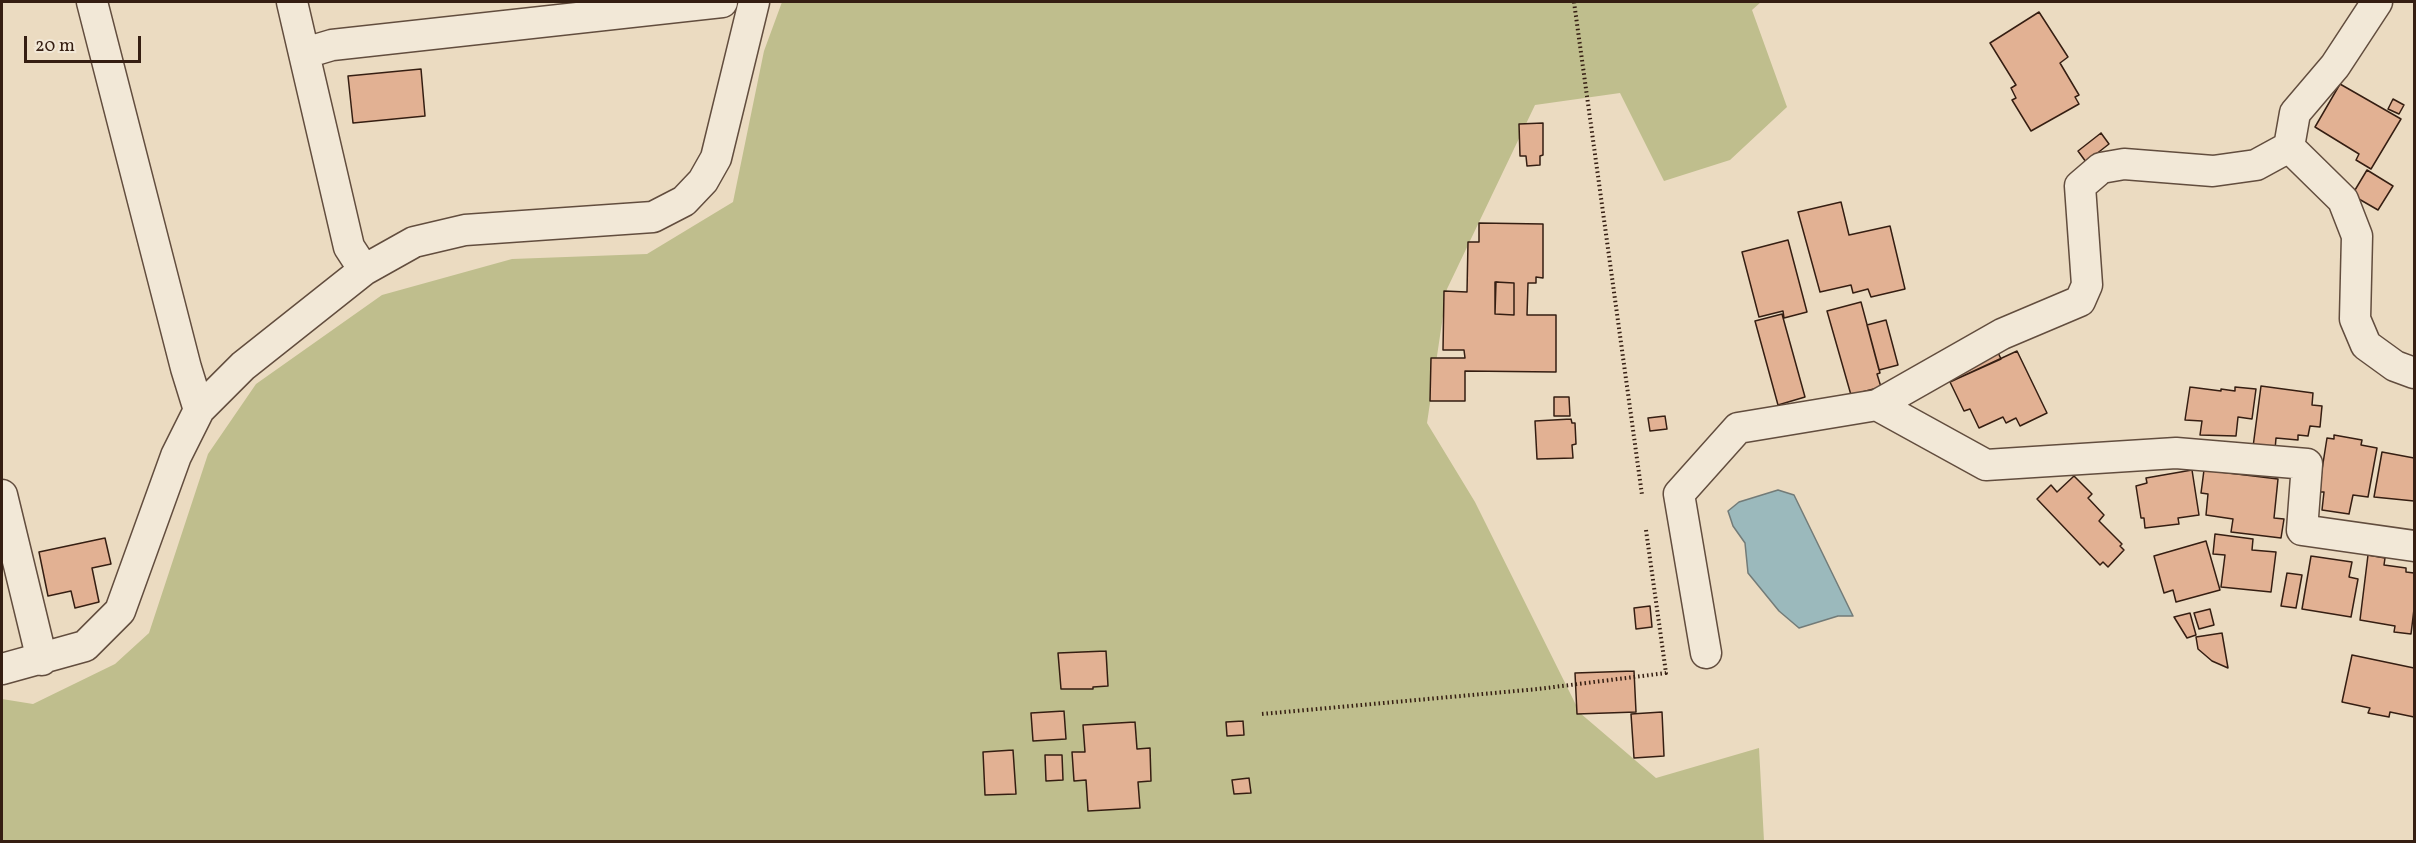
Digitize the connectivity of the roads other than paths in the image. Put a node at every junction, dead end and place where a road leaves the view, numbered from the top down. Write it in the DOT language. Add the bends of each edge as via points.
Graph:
graph roads {
  1 [pos="92,2"];
  2 [pos="292,2"];
  3 [pos="2377,2"];
  4 [pos="739,3"];
  5 [pos="305,53"];
  6 [pos="2289,147"];
  7 [pos="364,270"];
  8 [pos="2415,373"];
  9 [pos="1877,405"];
  10 [pos="199,410"];
  11 [pos="2,495"];
  12 [pos="2415,546"];
  13 [pos="1706,653"];
  14 [pos="42,660"];
  15 [pos="2,669"];
  1 -- 10 [label="street"];
  2 -- 5 [label="street"];
  3 -- 6 [label="street" via="2335,66 2295,113"];
  4 -- 5 [label="street" via="332,45"];
  4 -- 7 [label="street" via="716,158 703,181 684,201 653,217 465,230 414,242"];
  5 -- 7 [label="street" via="350,247"];
  6 -- 8 [label="street" via="2343,200 2347,209 2357,236 2355,319 2366,345 2395,366"];
  6 -- 9 [label="street" via="2256,165 2213,171 2124,164 2101,168 2080,186 2087,285 2080,301 2002,334"];
  7 -- 10 [label="street" via="243,366"];
  9 -- 12 [label="street" via="1986,465 2176,453 2307,464 2302,530"];
  9 -- 13 [label="street" via="1738,428 1679,494"];
  10 -- 14 [label="street" via="176,456 120,611 85,646"];
  11 -- 14 [label="street"];
  14 -- 15 [label="street"];
}
